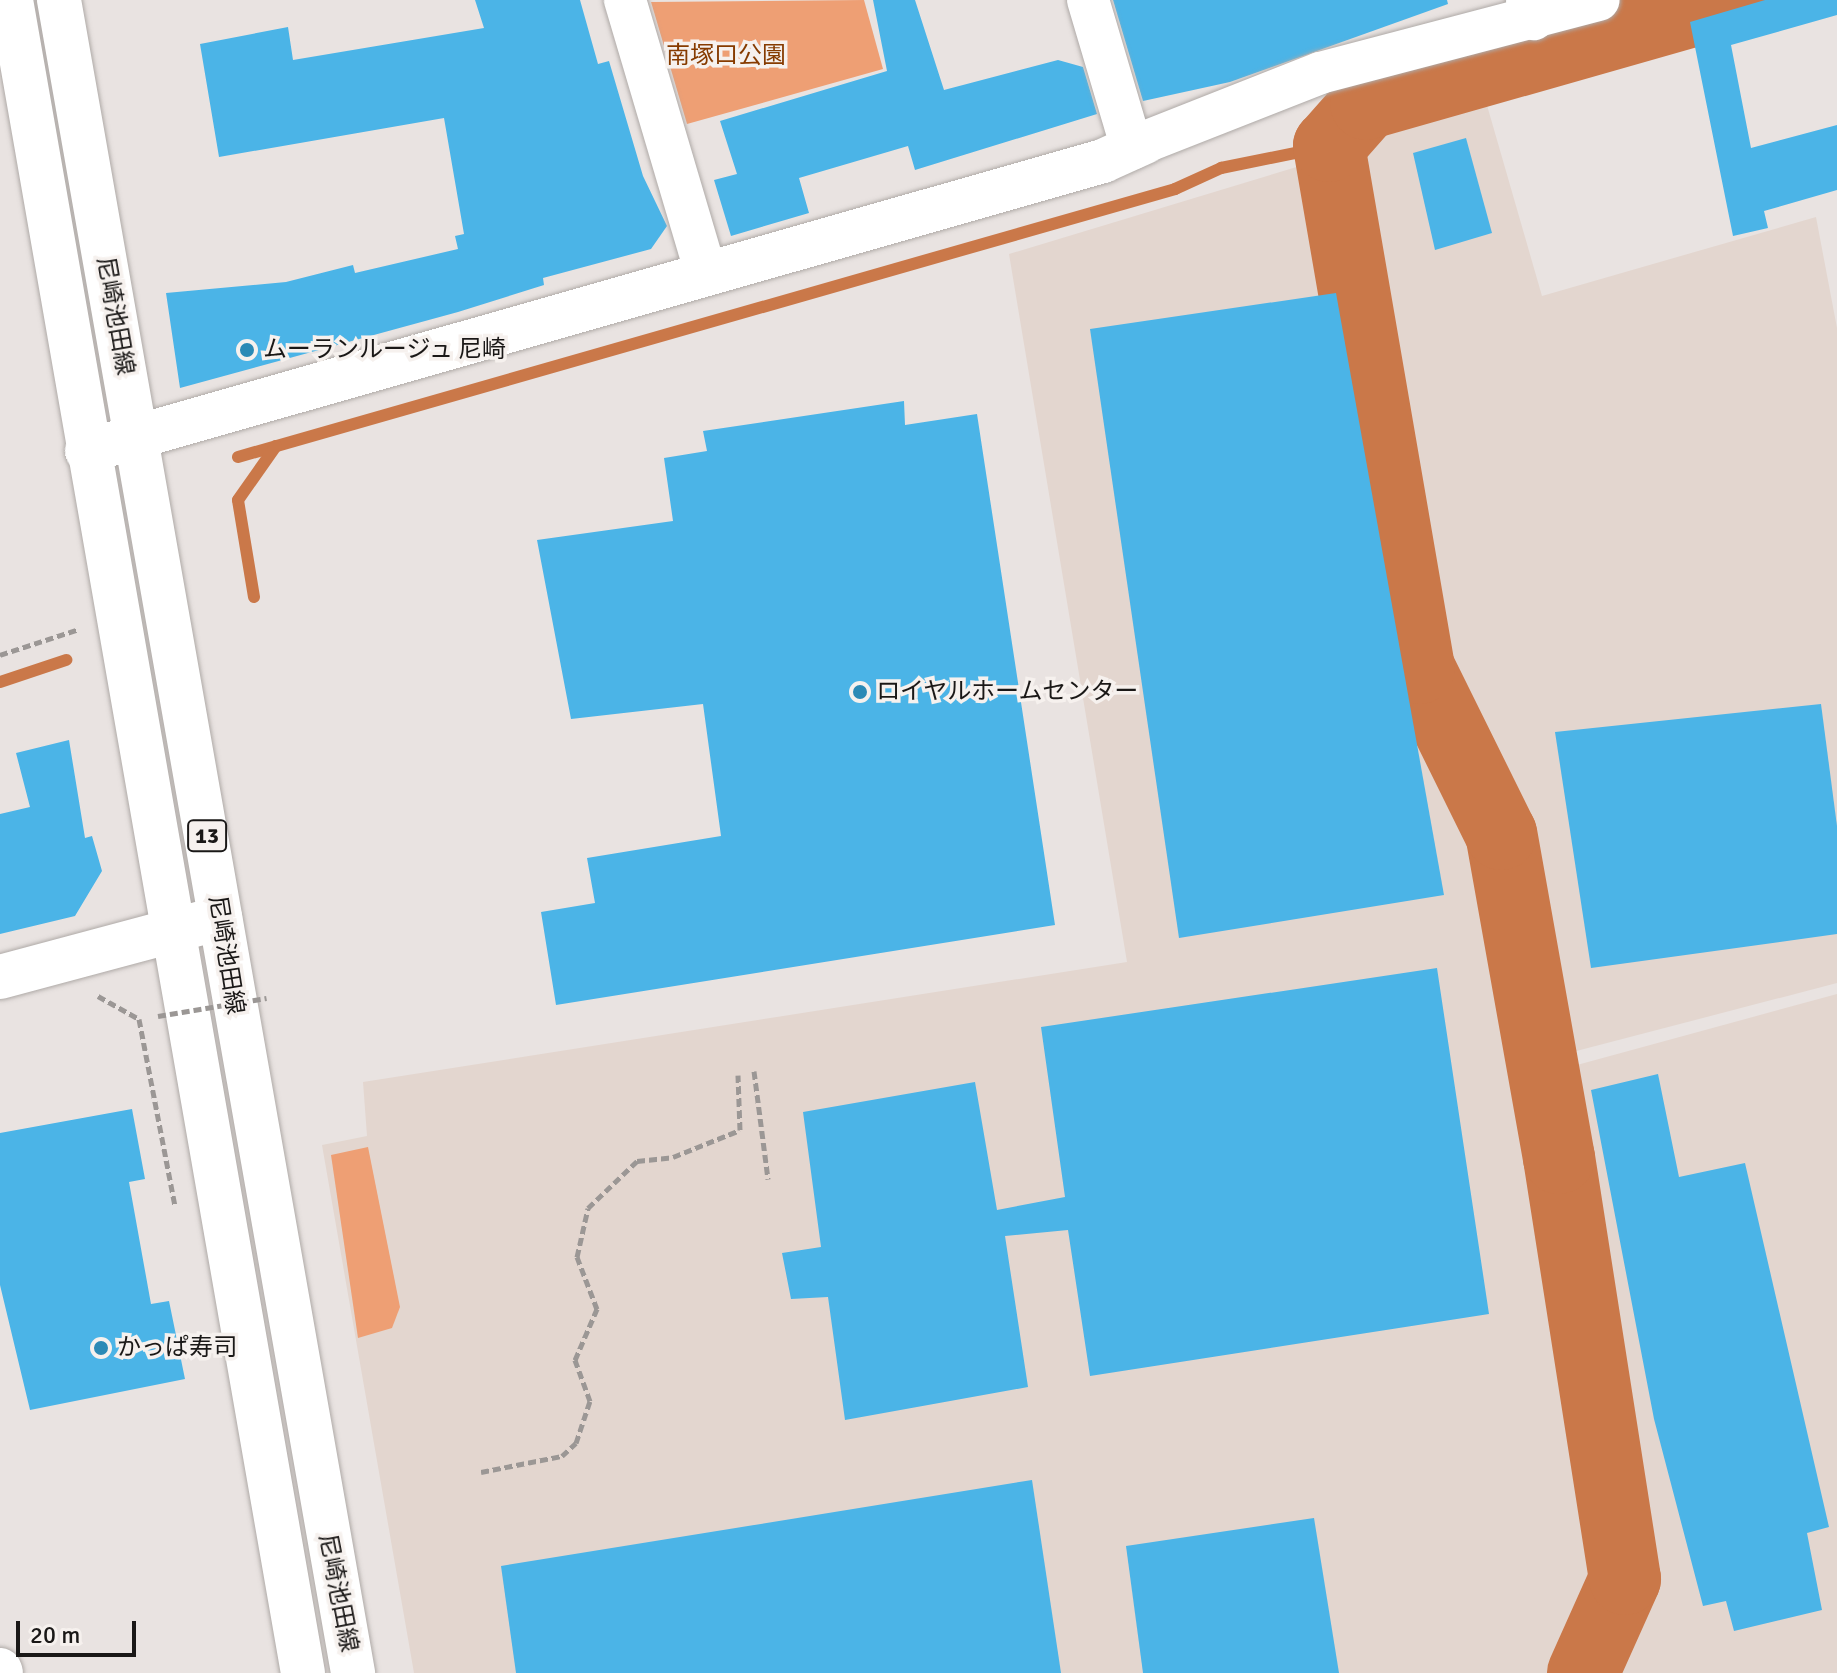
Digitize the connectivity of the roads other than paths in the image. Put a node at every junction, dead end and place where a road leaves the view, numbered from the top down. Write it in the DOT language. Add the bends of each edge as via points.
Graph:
graph roads {
  1 [pos="11,0"];
  2 [pos="59,0"];
  3 [pos="625,0"];
  4 [pos="1088,0"];
  5 [pos="1599,0"];
  6 [pos="1530,9"];
  7 [pos="1139,146"];
  8 [pos="706,274"];
  9 [pos="136,437"];
  10 [pos="87,451"];
  11 [pos="220,918"];
  12 [pos="172,931"];
  13 [pos="0,977"];
  14 [pos="303,1673"];
  15 [pos="353,1673"];
  1 -- 10 [label="main road, 尼崎池田線 / 13"];
  2 -- 9 [label="main road, 尼崎池田線 / 13"];
  3 -- 8 [label="street"];
  4 -- 7 [label="street"];
  5 -- 6 [label="street"];
  6 -- 7 [label="street" via="1320,73"];
  7 -- 8 [label="main road"];
  8 -- 9 [label="main road"];
  9 -- 10 [label="main road"];
  9 -- 11 [label="main road, 尼崎池田線 / 13"];
  10 -- 12 [label="main road, 尼崎池田線 / 13"];
  11 -- 12 [label="main road"];
  11 -- 15 [label="main road, 尼崎池田線 / 13"];
  12 -- 13 [label="main road"];
  12 -- 14 [label="main road, 尼崎池田線 / 13"];
}
